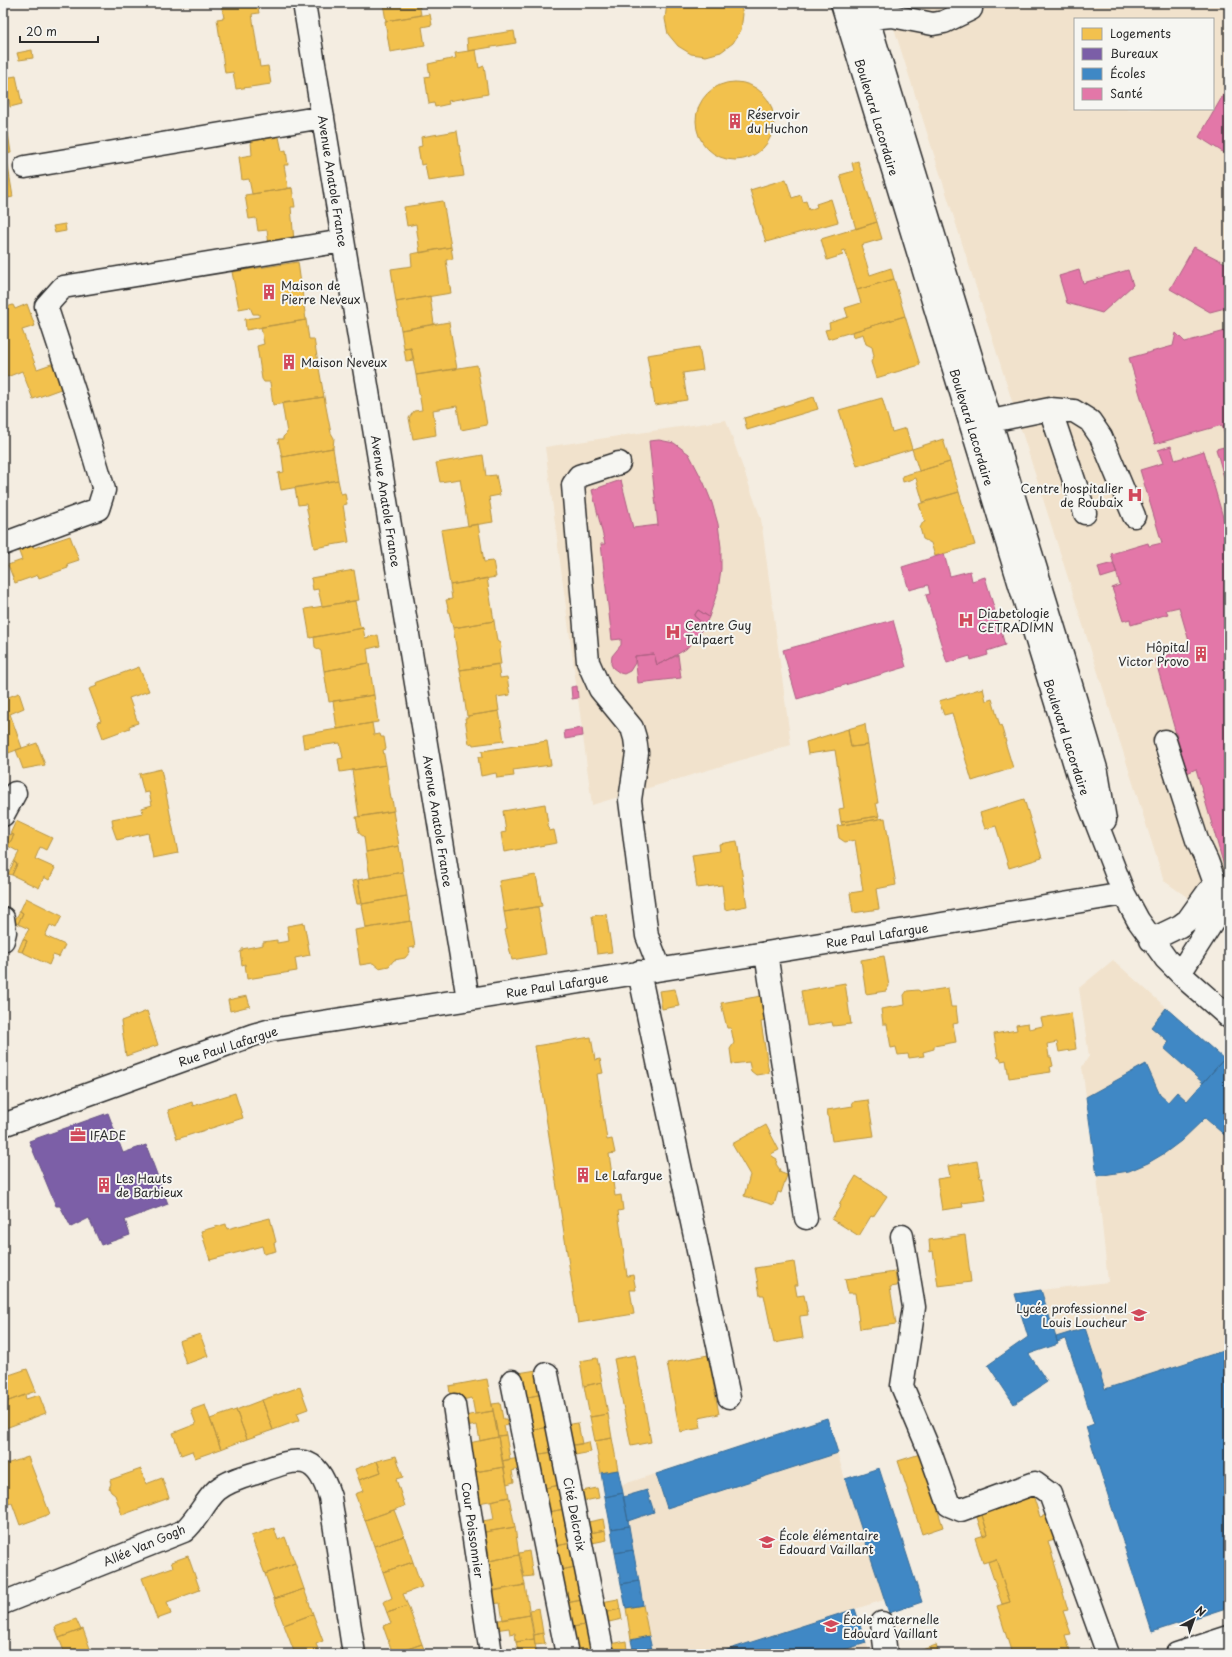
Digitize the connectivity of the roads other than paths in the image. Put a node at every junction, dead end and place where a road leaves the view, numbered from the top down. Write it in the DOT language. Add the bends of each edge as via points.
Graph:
graph roads {
  1 [pos="304,3"];
  2 [pos="842,3"];
  3 [pos="969,3"];
  4 [pos="860,16"];
  5 [pos="322,117"];
  6 [pos="25,167"];
  7 [pos="343,241"];
  8 [pos="1050,409"];
  9 [pos="981,423"];
  10 [pos="619,463"];
  11 [pos="1085,513"];
  12 [pos="1134,516"];
  13 [pos="3,544"];
  14 [pos="1166,741"];
  15 [pos="15,793"];
  16 [pos="3,814"];
  17 [pos="1124,894"];
  18 [pos="1224,900"];
  19 [pos="3,918"];
  20 [pos="3,940"];
  21 [pos="1151,940"];
  22 [pos="766,953"];
  23 [pos="650,970"];
  24 [pos="1180,973"];
  25 [pos="468,999"];
  26 [pos="1229,1017"];
  27 [pos="3,1125"];
  28 [pos="806,1218"];
  29 [pos="902,1236"];
  30 [pos="547,1374"];
  31 [pos="512,1381"];
  32 [pos="729,1397"];
  33 [pos="454,1405"];
  34 [pos="3,1603"];
  35 [pos="882,1623"];
  36 [pos="1229,1637"];
  37 [pos="354,1654"];
  38 [pos="491,1654"];
  39 [pos="567,1654"];
  40 [pos="603,1654"];
  41 [pos="886,1654"];
  42 [pos="1108,1654"];
  43 [pos="1176,1654"];
  1 -- 5 [label="street, Avenue Anatole France"];
  2 -- 4 [label="street, Boulevard Lacordaire"];
  3 -- 4 [label="street" via="971,9 944,22 933,24 892,16"];
  4 -- 9 [label="street, Boulevard Lacordaire"];
  5 -- 6 [label="street"];
  5 -- 7 [label="street, Avenue Anatole France"];
  7 -- 13 [label="street" via="63,287 46,306 104,490 98,509"];
  7 -- 25 [label="street, Avenue Anatole France"];
  8 -- 9 [label="street"];
  8 -- 11 [label="street"];
  8 -- 12 [label="street" via="1074,411 1090,421 1101,437"];
  9 -- 17 [label="street, Boulevard Lacordaire" via="1057,671 1079,778"];
  10 -- 23 [label="street" via="579,476 573,485 588,662 600,689 632,728 635,738 637,753 630,800"];
  14 -- 18 [label="street" via="1197,840"];
  15 -- 16 [label="street"];
  17 -- 21 [label="street, Boulevard Lacordaire"];
  17 -- 22 [label="street, Rue Paul Lafargue"];
  18 -- 21 [label="street" via="1208,892 1188,920"];
  18 -- 24 [label="street"];
  19 -- 20 [label="street"];
  21 -- 24 [label="street, Boulevard Lacordaire"];
  22 -- 23 [label="street, Rue Paul Lafargue"];
  22 -- 28 [label="street"];
  23 -- 25 [label="street, Rue Paul Lafargue"];
  23 -- 32 [label="street"];
  24 -- 26 [label="street, Boulevard Lacordaire"];
  25 -- 27 [label="street, Rue Paul Lafargue" via="253,1035"];
  29 -- 42 [label="street" via="914,1307 902,1386 949,1505 961,1510 1035,1483 1050,1494"];
  30 -- 40 [label="street, Cité Delcroix"];
  31 -- 39 [label="street"];
  33 -- 38 [label="street, Cour Poissonnier"];
  34 -- 37 [label="street, Allée Van Gogh" via="184,1531 216,1491 225,1484 295,1460 305,1462 320,1473 330,1497"];
  35 -- 41 [label="street"];
  36 -- 43 [label="street"];
}
